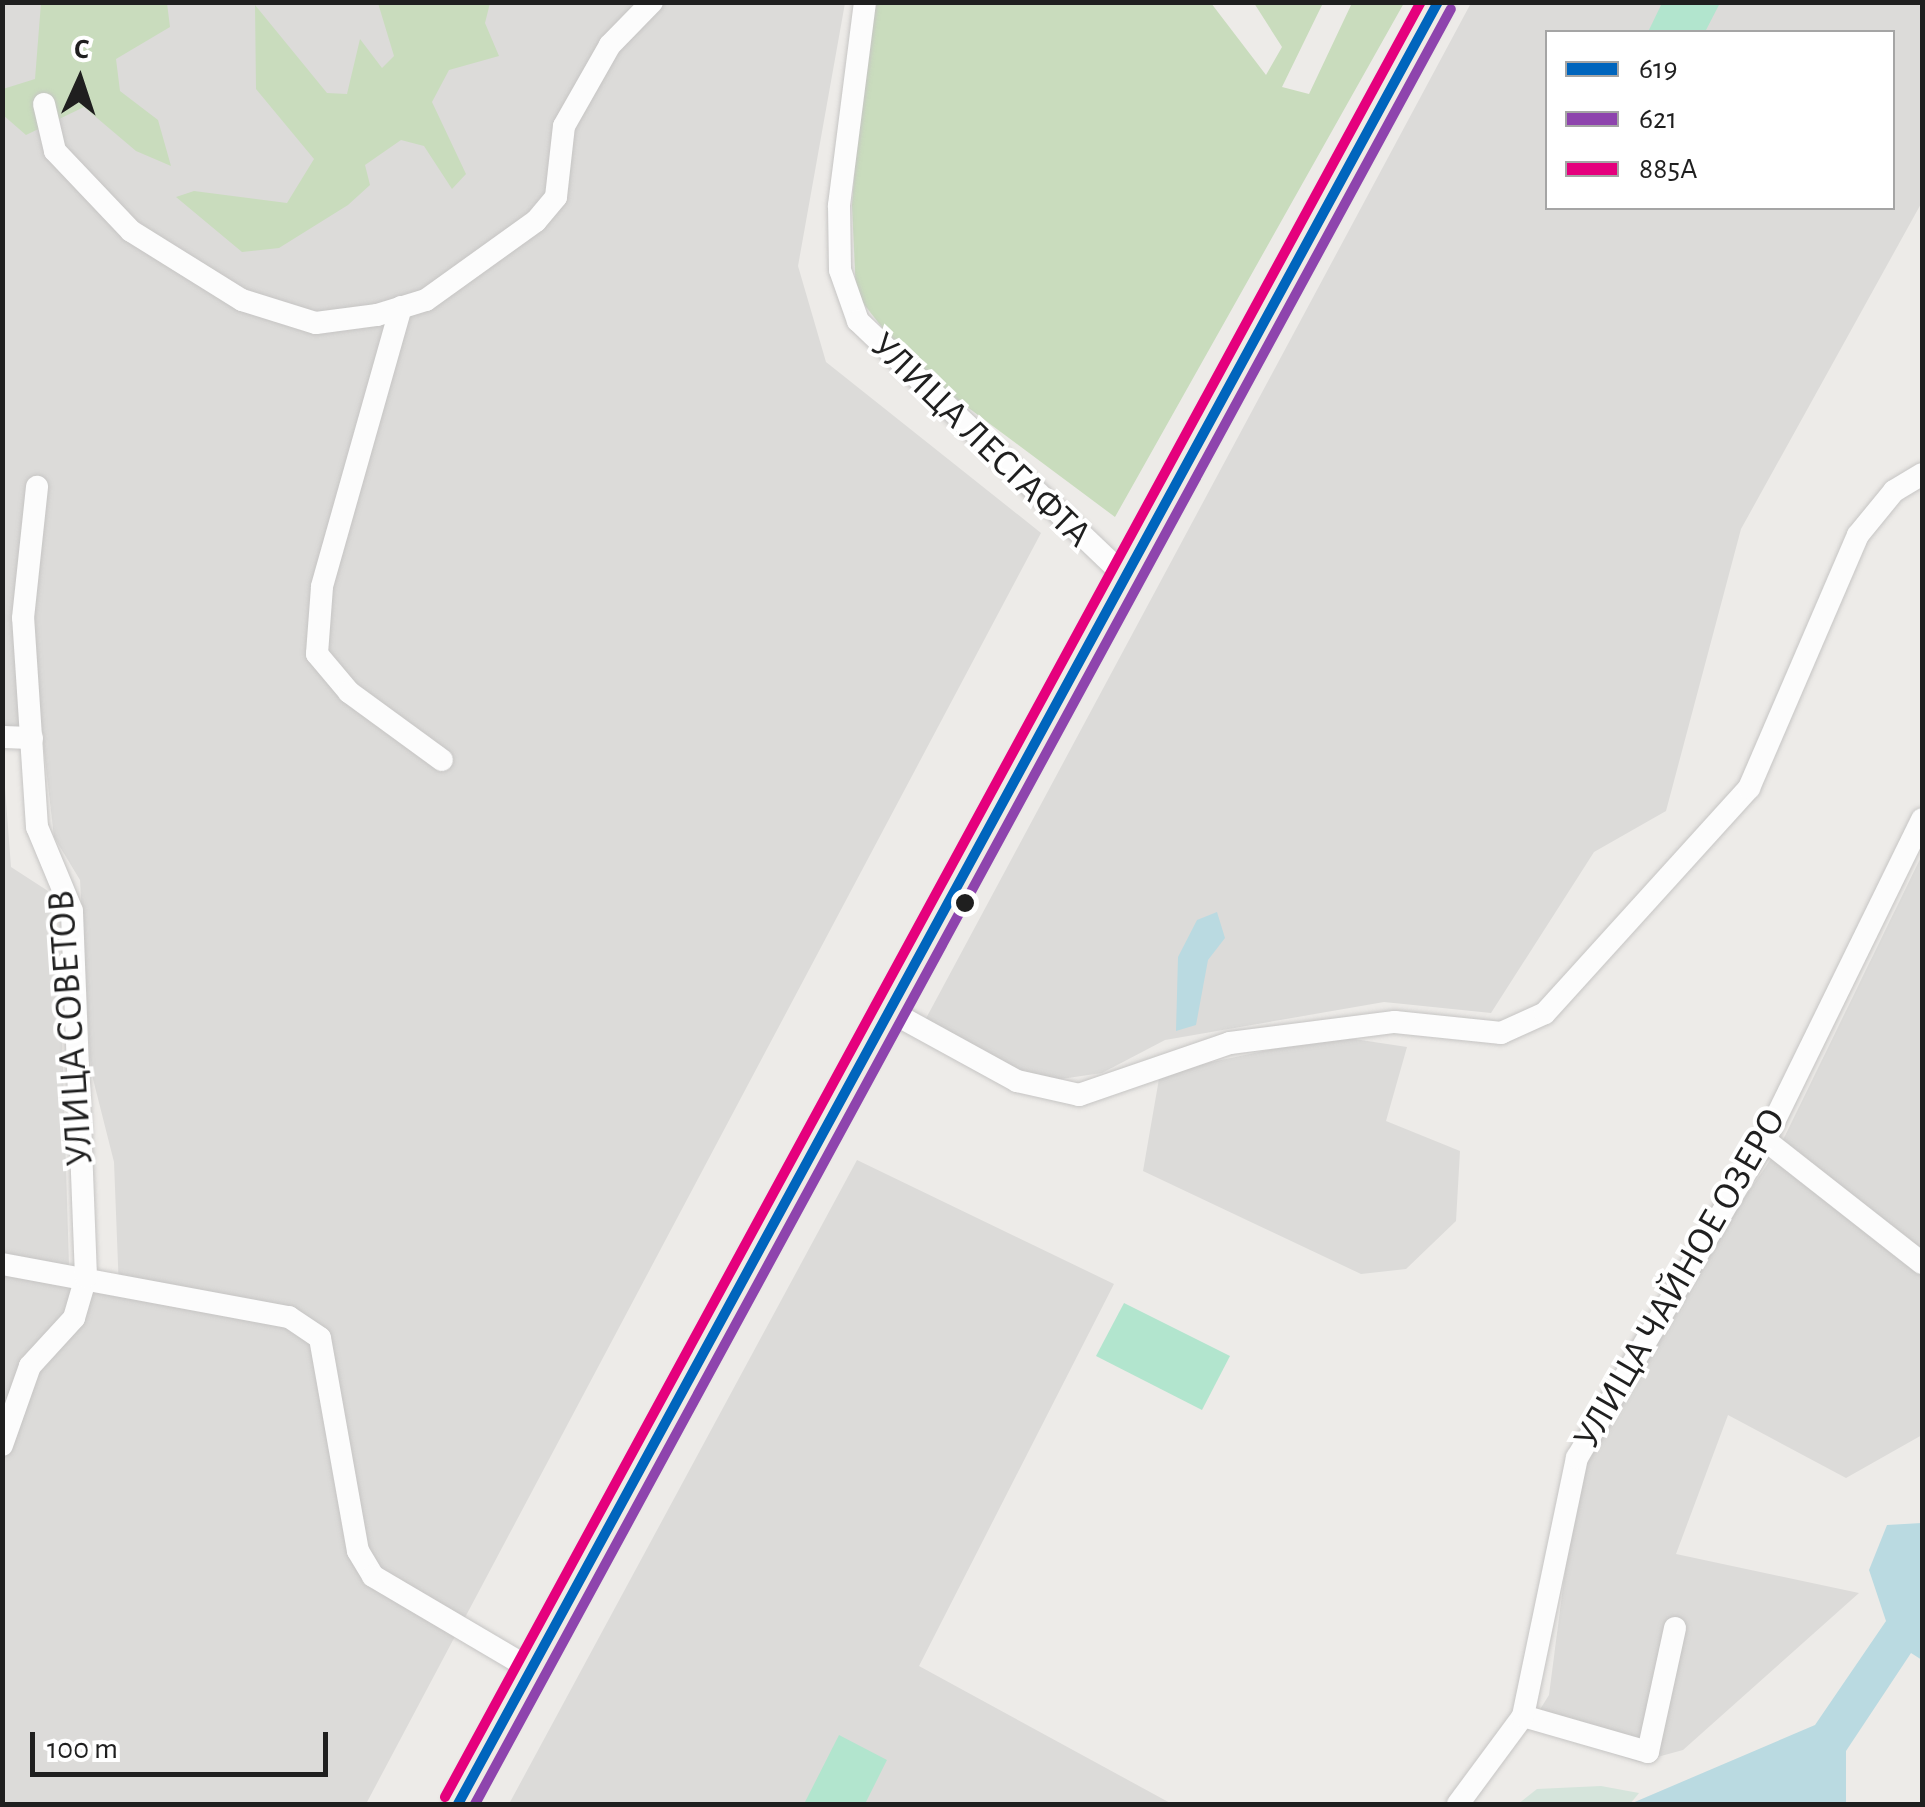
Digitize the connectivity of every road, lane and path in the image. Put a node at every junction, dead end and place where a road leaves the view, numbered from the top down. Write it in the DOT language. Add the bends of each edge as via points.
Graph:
graph roads {
  1 [pos="652,2"];
  2 [pos="865,2"];
  3 [pos="1438,2"];
  4 [pos="44,104"];
  5 [pos="402,307"];
  6 [pos="1922,474"];
  7 [pos="36,487"];
  8 [pos="1122,573"];
  9 [pos="2,738"];
  10 [pos="32,738"];
  11 [pos="442,760"];
  12 [pos="1922,819"];
  13 [pos="884,1008"];
  14 [pos="1764,1140"];
  15 [pos="1922,1263"];
  16 [pos="2,1264"];
  17 [pos="86,1277"];
  18 [pos="2,1445"];
  19 [pos="1674,1628"];
  20 [pos="531,1669"];
  21 [pos="1523,1716"];
  22 [pos="458,1804"];
  23 [pos="1458,1804"];
  1 -- 5 [label="street" via="610,44 564,126 556,196 536,222 426,300"];
  2 -- 8 [label="street, УЛИЦА ЛЕСГАФТА" via="839,206 840,270 858,322"];
  3 -- 8 [label="main road"];
  4 -- 5 [label="street" via="55,151 88,195 242,300 316,323"];
  5 -- 11 [label="street" via="322,587 317,654 349,692"];
  6 -- 13 [label="street" via="1894,491 1858,536 1750,788 1545,1013 1502,1033 1395,1022 1230,1043 1079,1096 1017,1081"];
  7 -- 10 [label="street, УЛИЦА СОВЕТОВ" via="24,579"];
  8 -- 13 [label="main road"];
  9 -- 10 [label="street"];
  10 -- 17 [label="street, УЛИЦА СОВЕТОВ" via="37,827 72,911"];
  12 -- 14 [label="street, УЛИЦА ЧАЙНОЕ ОЗЕРО"];
  13 -- 20 [label="main road"];
  14 -- 15 [label="street"];
  14 -- 21 [label="street, УЛИЦА ЧАЙНОЕ ОЗЕРО" via="1576,1458"];
  16 -- 17 [label="street"];
  17 -- 18 [label="street, УЛИЦА СОВЕТОВ" via="74,1318 30,1366"];
  17 -- 20 [label="street" via="290,1317 320,1338 365,1563"];
  19 -- 21 [label="street" via="1648,1752"];
  20 -- 22 [label="main road"];
  21 -- 23 [label="street, УЛИЦА ЧАЙНОЕ ОЗЕРО"];
}
